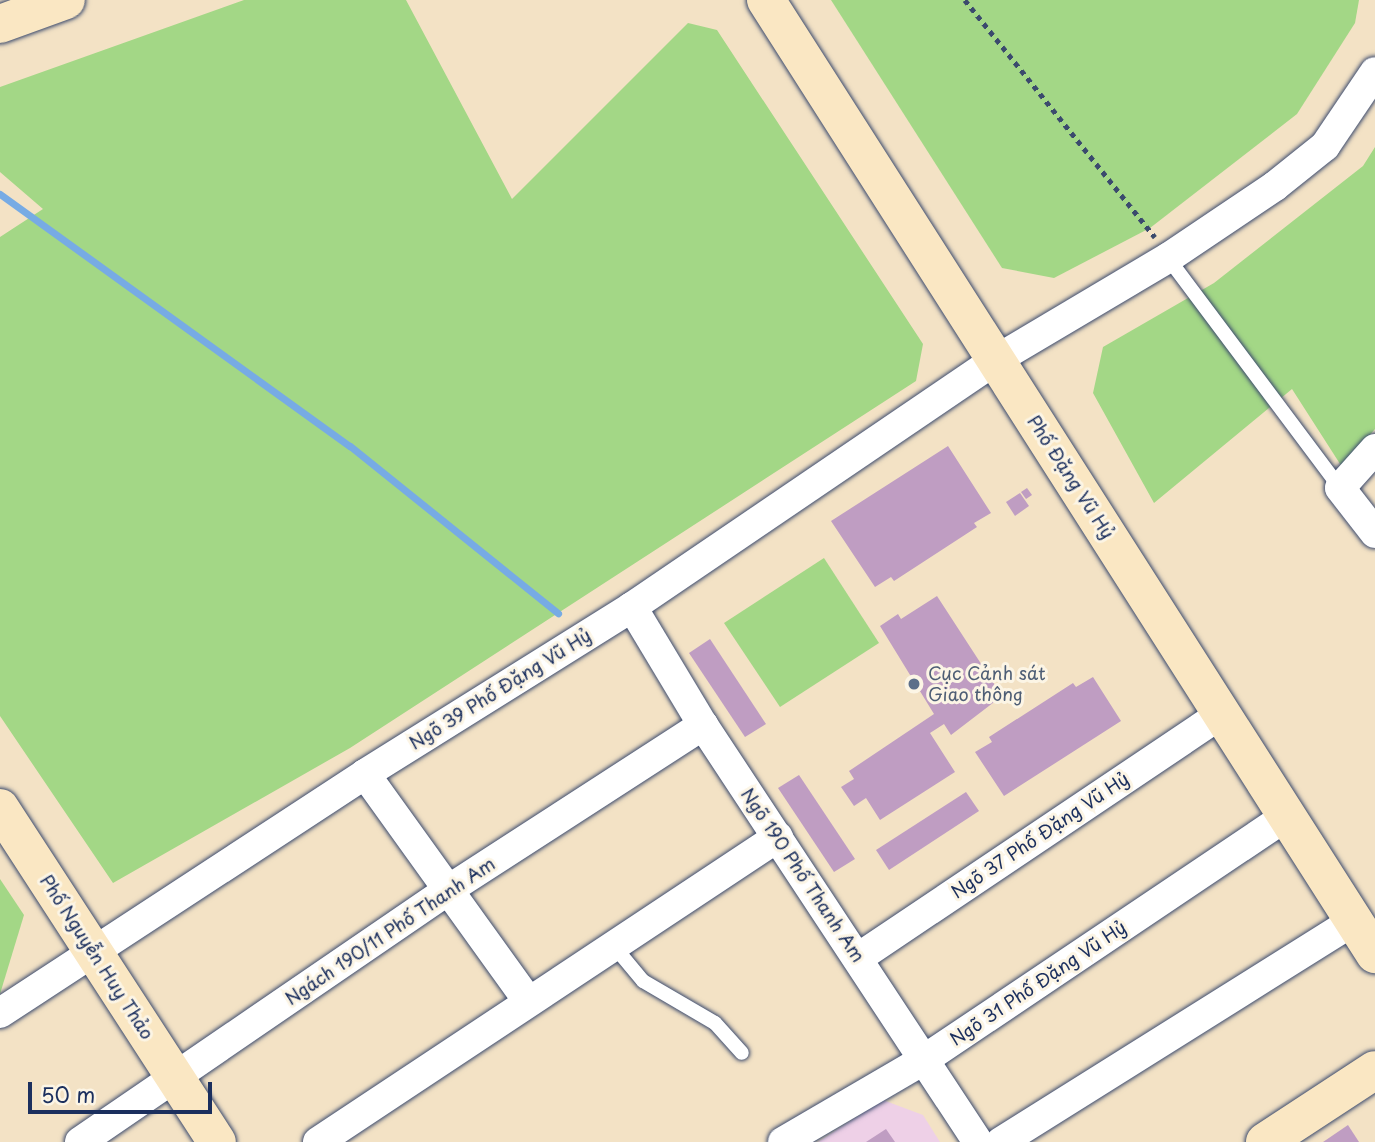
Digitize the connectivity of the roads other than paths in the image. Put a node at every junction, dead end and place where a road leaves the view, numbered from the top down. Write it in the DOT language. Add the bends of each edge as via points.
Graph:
graph roads {
  1 [pos="66,0"];
  2 [pos="766,0"];
  3 [pos="0,24"];
  4 [pos="1375,72"];
  5 [pos="1168,258"];
  6 [pos="996,360"];
  7 [pos="1375,449"];
  8 [pos="1340,488"];
  9 [pos="1375,533"];
  10 [pos="632,607"];
  11 [pos="1222,713"];
  12 [pos="703,725"];
  13 [pos="365,774"];
  14 [pos="0,808"];
  15 [pos="1288,815"];
  16 [pos="778,837"];
  17 [pos="448,890"];
  18 [pos="1353,921"];
  19 [pos="614,945"];
  20 [pos="93,952"];
  21 [pos="1375,954"];
  22 [pos="858,958"];
  23 [pos="528,1001"];
  24 [pos="0,1013"];
  25 [pos="742,1053"];
  26 [pos="925,1059"];
  27 [pos="1375,1070"];
  28 [pos="176,1078"];
  29 [pos="80,1142"];
  30 [pos="217,1142"];
  31 [pos="318,1142"];
  32 [pos="783,1142"];
  33 [pos="978,1142"];
  34 [pos="1001,1142"];
  35 [pos="1265,1142"];
  1 -- 3 [label="street"];
  2 -- 6 [label="street, Phố Đặng Vũ Hỷ"];
  4 -- 5 [label="street, Ngõ 39 Phố Đặng Vũ Hỷ" via="1325,146 1275,186"];
  5 -- 6 [label="street, Ngõ 39 Phố Đặng Vũ Hỷ"];
  5 -- 8 [label="lane"];
  6 -- 10 [label="street, Ngõ 39 Phố Đặng Vũ Hỷ"];
  6 -- 11 [label="street, Phố Đặng Vũ Hỷ"];
  7 -- 8 [label="street"];
  8 -- 9 [label="street"];
  10 -- 12 [label="street, Ngõ 190 Phố Thanh Am"];
  10 -- 13 [label="street, Ngõ 39 Phố Đặng Vũ Hỷ"];
  11 -- 15 [label="street, Phố Đặng Vũ Hỷ"];
  11 -- 22 [label="street, Ngõ 37 Phố Đặng Vũ Hỷ"];
  12 -- 16 [label="street, Ngõ 190 Phố Thanh Am"];
  12 -- 17 [label="street, Ngách 190/11 Phố Thanh Am"];
  13 -- 17 [label="street"];
  13 -- 20 [label="street, Ngõ 39 Phố Đặng Vũ Hỷ"];
  14 -- 20 [label="street, Phố Nguyễn Huy Thảo"];
  15 -- 18 [label="street, Phố Đặng Vũ Hỷ"];
  15 -- 26 [label="street, Ngõ 31 Phố Đặng Vũ Hỷ"];
  16 -- 19 [label="street"];
  16 -- 22 [label="street, Ngõ 190 Phố Thanh Am"];
  17 -- 23 [label="street"];
  17 -- 28 [label="street, Ngách 190/11 Phố Thanh Am"];
  18 -- 21 [label="street, Phố Đặng Vũ Hỷ"];
  18 -- 34 [label="street"];
  19 -- 23 [label="street"];
  19 -- 25 [label="lane" via="643,981 715,1023"];
  20 -- 24 [label="street, Ngõ 39 Phố Đặng Vũ Hỷ"];
  20 -- 28 [label="street, Phố Nguyễn Huy Thảo"];
  22 -- 26 [label="street, Ngõ 190 Phố Thanh Am"];
  23 -- 31 [label="street"];
  26 -- 32 [label="street, Ngõ 31 Phố Đặng Vũ Hỷ"];
  26 -- 33 [label="street, Ngõ 190 Phố Thanh Am"];
  27 -- 35 [label="street"];
  28 -- 29 [label="street, Ngách 190/11 Phố Thanh Am"];
  28 -- 30 [label="street, Phố Nguyễn Huy Thảo"];
}
